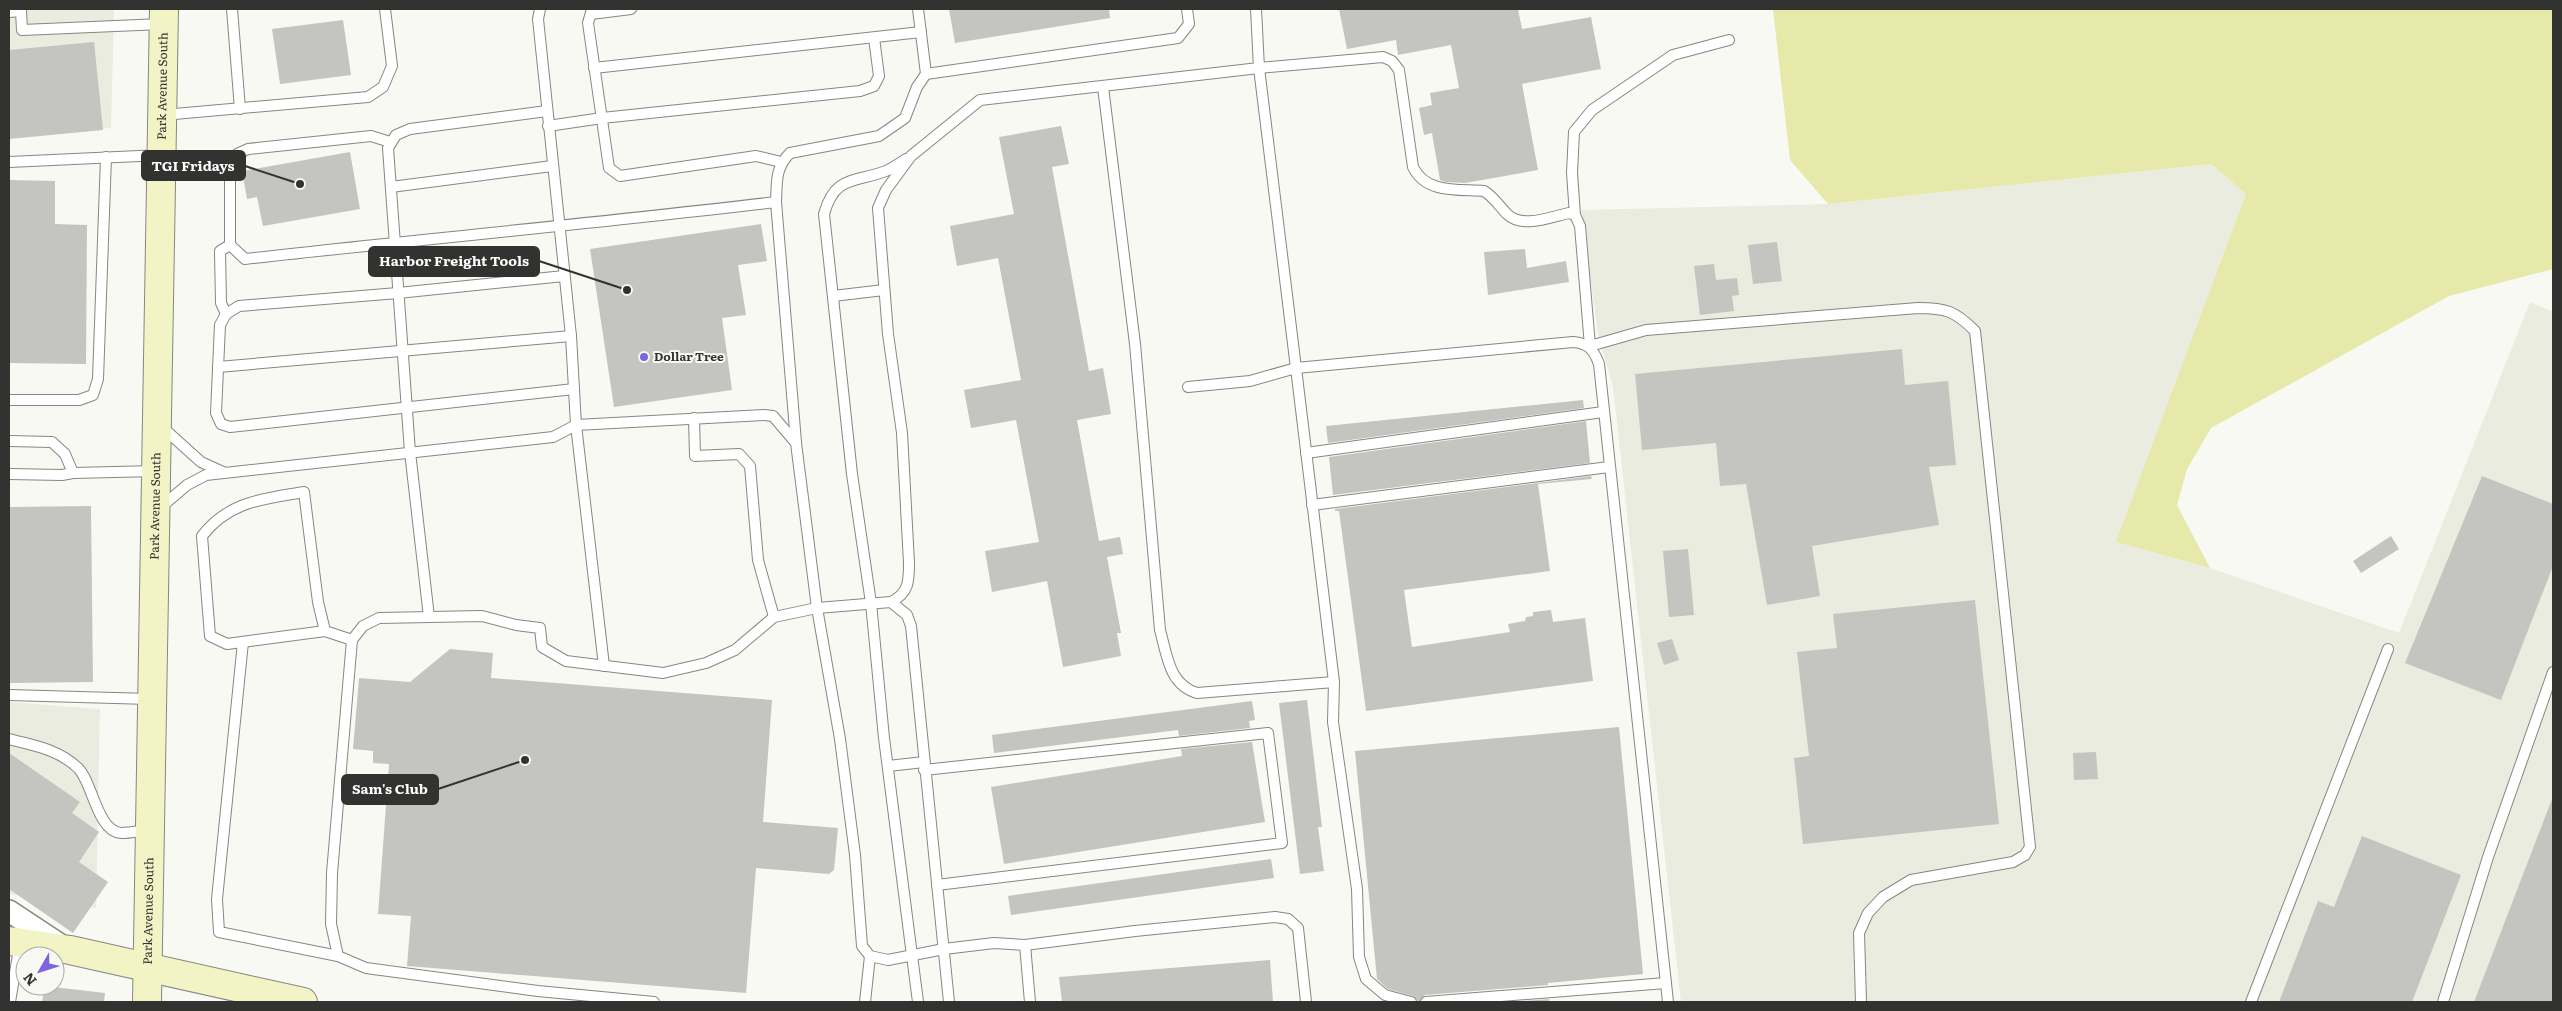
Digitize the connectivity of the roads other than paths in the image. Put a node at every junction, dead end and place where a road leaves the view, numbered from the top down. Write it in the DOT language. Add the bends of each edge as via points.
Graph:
graph roads {
  1 [pos="232,9"];
  2 [pos="384,9"];
  3 [pos="540,9"];
  4 [pos="631,9"];
  5 [pos="918,9"];
  6 [pos="1187,9"];
  7 [pos="1256,9"];
  8 [pos="21,10"];
  9 [pos="591,11"];
  10 [pos="9,12"];
  11 [pos="164,16"];
  12 [pos="921,32"];
  13 [pos="874,38"];
  14 [pos="1729,40"];
  15 [pos="594,68"];
  16 [pos="1259,68"];
  17 [pos="926,74"];
  18 [pos="1103,86"];
  19 [pos="240,109"];
  20 [pos="546,111"];
  21 [pos="162,115"];
  22 [pos="602,118"];
  23 [pos="548,126"];
  24 [pos="390,142"];
  25 [pos="162,155"];
  26 [pos="912,156"];
  27 [pos="106,157"];
  28 [pos="9,162"];
  29 [pos="781,162"];
  30 [pos="552,166"];
  31 [pos="390,187"];
  32 [pos="776,202"];
  33 [pos="1575,215"];
  34 [pos="559,228"];
  35 [pos="396,242"];
  36 [pos="230,245"];
  37 [pos="564,276"];
  38 [pos="884,290"];
  39 [pos="398,293"];
  40 [pos="833,296"];
  41 [pos="226,314"];
  42 [pos="571,336"];
  43 [pos="1590,346"];
  44 [pos="402,350"];
  45 [pos="218,367"];
  46 [pos="1296,368"];
  47 [pos="1188,388"];
  48 [pos="574,389"];
  49 [pos="9,400"];
  50 [pos="406,408"];
  51 [pos="1603,412"];
  52 [pos="694,418"];
  53 [pos="157,423"];
  54 [pos="576,425"];
  55 [pos="9,441"];
  56 [pos="796,443"];
  57 [pos="410,452"];
  58 [pos="1306,453"];
  59 [pos="1609,467"];
  60 [pos="157,471"];
  61 [pos="224,472"];
  62 [pos="73,473"];
  63 [pos="9,474"];
  64 [pos="1312,505"];
  65 [pos="156,512"];
  66 [pos="871,602"];
  67 [pos="892,602"];
  68 [pos="817,608"];
  69 [pos="430,617"];
  70 [pos="774,617"];
  71 [pos="325,631"];
  72 [pos="352,640"];
  73 [pos="243,642"];
  74 [pos="2388,649"];
  75 [pos="604,666"];
  76 [pos="2553,672"];
  77 [pos="1334,682"];
  78 [pos="9,695"];
  79 [pos="153,699"];
  80 [pos="9,739"];
  81 [pos="888,766"];
  82 [pos="924,766"];
  83 [pos="150,830"];
  84 [pos="937,885"];
  85 [pos="9,911"];
  86 [pos="14,942"];
  87 [pos="1025,945"];
  88 [pos="944,949"];
  89 [pos="70,950"];
  90 [pos="913,954"];
  91 [pos="338,956"];
  92 [pos="870,956"];
  93 [pos="149,970"];
  94 [pos="1666,983"];
  95 [pos="10,1002"];
  96 [pos="147,1002"];
  97 [pos="304,1002"];
  98 [pos="654,1002"];
  99 [pos="865,1002"];
  100 [pos="918,1002"];
  101 [pos="949,1002"];
  102 [pos="1030,1002"];
  103 [pos="1306,1002"];
  104 [pos="1411,1002"];
  105 [pos="1426,1002"];
  106 [pos="1668,1002"];
  107 [pos="1861,1002"];
  108 [pos="2251,1002"];
  109 [pos="2443,1002"];
  1 -- 19 [label="lane"];
  2 -- 19 [label="lane" via="392,66 382,87 368,97"];
  3 -- 20 [label="lane" via="538,19"];
  4 -- 9 [label="lane"];
  5 -- 12 [label="lane"];
  6 -- 17 [label="lane" via="1188,24 1178,38"];
  7 -- 16 [label="lane"];
  8 -- 10 [label="lane"];
  8 -- 11 [label="lane" via="22,30"];
  9 -- 15 [label="lane" via="588,23"];
  11 -- 21 [label="street, Park Avenue South"];
  12 -- 13 [label="lane"];
  12 -- 17 [label="lane"];
  13 -- 15 [label="lane"];
  13 -- 22 [label="lane" via="879,76 874,86 860,91"];
  14 -- 33 [label="lane" via="1672,55 1592,110 1574,132"];
  15 -- 22 [label="lane"];
  16 -- 18 [label="lane"];
  16 -- 33 [label="lane" via="1383,57 1392,61 1399,70 1413,166 1426,183 1439,188 1484,191 1517,220 1569,213"];
  16 -- 46 [label="lane"];
  17 -- 29 [label="lane" via="917,87 906,118 892,129 879,136 790,153"];
  18 -- 26 [label="lane" via="980,100"];
  18 -- 77 [label="lane" via="1135,344 1160,630 1170,669 1184,689 1197,693"];
  19 -- 21 [label="lane"];
  20 -- 23 [label="lane"];
  20 -- 24 [label="lane" via="410,129 396,135"];
  21 -- 25 [label="street, Park Avenue South"];
  22 -- 23 [label="lane"];
  22 -- 29 [label="lane" via="609,168 620,176 756,156"];
  23 -- 30 [label="lane"];
  24 -- 31 [label="lane"];
  24 -- 36 [label="lane" via="370,136 248,149 237,154 230,165"];
  25 -- 27 [label="lane"];
  25 -- 53 [label="street, Park Avenue South"];
  26 -- 38 [label="lane" via="886,190 878,208"];
  26 -- 40 [label="lane" via="886,171 852,179 833,192 824,214"];
  27 -- 28 [label="lane"];
  27 -- 49 [label="lane" via="98,380 93,395 79,400"];
  29 -- 32 [label="lane"];
  30 -- 31 [label="lane"];
  30 -- 34 [label="lane"];
  31 -- 35 [label="lane"];
  32 -- 34 [label="lane"];
  32 -- 56 [label="lane"];
  33 -- 43 [label="lane" via="1580,226"];
  34 -- 35 [label="lane"];
  34 -- 37 [label="lane"];
  35 -- 36 [label="lane" via="245,259"];
  35 -- 39 [label="lane"];
  36 -- 41 [label="lane" via="220,251 221,303"];
  37 -- 39 [label="lane"];
  37 -- 42 [label="lane"];
  38 -- 40 [label="lane"];
  38 -- 67 [label="lane" via="902,433 909,563 905,593"];
  39 -- 41 [label="lane" via="261,303 239,306"];
  39 -- 44 [label="lane"];
  40 -- 66 [label="lane" via="852,474"];
  41 -- 45 [label="lane" via="220,325"];
  42 -- 44 [label="lane"];
  42 -- 48 [label="lane"];
  43 -- 46 [label="lane" via="1573,342"];
  43 -- 51 [label="lane" via="1599,364"];
  43 -- 107 [label="lane" via="1646,330 1918,308 1950,311 1975,331 2030,847 2025,855 2013,862 1911,880 1883,897 1868,913 1860,933"];
  44 -- 45 [label="lane"];
  44 -- 50 [label="lane"];
  45 -- 50 [label="lane" via="216,413 221,424 230,427"];
  46 -- 47 [label="lane" via="1250,381"];
  46 -- 58 [label="lane"];
  48 -- 50 [label="lane"];
  48 -- 54 [label="lane"];
  50 -- 57 [label="lane"];
  51 -- 58 [label="lane"];
  51 -- 59 [label="lane"];
  52 -- 54 [label="lane"];
  52 -- 56 [label="lane" via="773,416"];
  52 -- 70 [label="lane" via="695,456 739,454 750,466 758,560"];
  53 -- 60 [label="street, Park Avenue South"];
  53 -- 61 [label="lane" via="201,462"];
  54 -- 57 [label="lane" via="553,437"];
  54 -- 75 [label="lane"];
  55 -- 62 [label="lane" via="52,442 65,454"];
  56 -- 68 [label="lane"];
  57 -- 61 [label="lane"];
  57 -- 69 [label="lane"];
  58 -- 64 [label="lane"];
  59 -- 64 [label="lane"];
  59 -- 94 [label="lane"];
  60 -- 62 [label="lane"];
  60 -- 65 [label="street, Park Avenue South"];
  61 -- 65 [label="lane" via="195,479"];
  62 -- 63 [label="lane"];
  64 -- 77 [label="lane"];
  65 -- 79 [label="street, Park Avenue South"];
  66 -- 67 [label="lane"];
  66 -- 68 [label="lane"];
  66 -- 81 [label="lane"];
  67 -- 82 [label="lane" via="907,615 912,626"];
  68 -- 70 [label="lane"];
  68 -- 92 [label="lane" via="840,739 855,855 862,946"];
  69 -- 72 [label="lane" via="379,618 363,626"];
  69 -- 75 [label="lane" via="482,616 540,628 542,647 566,661"];
  70 -- 75 [label="lane" via="735,650 706,663 663,673"];
  71 -- 72 [label="lane"];
  71 -- 73 [label="lane"];
  71 -- 73 [label="lane" via="318,602 304,492 232,508 202,536 210,636 227,644"];
  72 -- 91 [label="lane" via="332,873 331,924"];
  73 -- 91 [label="lane" via="217,899 219,932"];
  74 -- 108 [label="lane"];
  76 -- 109 [label="lane" via="2488,857"];
  77 -- 104 [label="lane" via="1334,722 1357,889 1359,957 1366,979 1385,994"];
  78 -- 79 [label="lane"];
  79 -- 83 [label="street, Park Avenue South"];
  80 -- 83 [label="lane" via="53,750 79,769 92,792 98,812 109,827 119,833"];
  81 -- 82 [label="lane"];
  81 -- 90 [label="lane"];
  82 -- 84 [label="lane"];
  82 -- 84 [label="lane" via="1268,733 1282,843"];
  83 -- 93 [label="street, Park Avenue South"];
  84 -- 88 [label="lane"];
  85 -- 89 [label="street"];
  86 -- 89 [label="street"];
  86 -- 95 [label="lane"];
  87 -- 88 [label="lane" via="994,943"];
  87 -- 102 [label="lane"];
  87 -- 103 [label="lane" via="1135,930 1275,917 1288,919 1298,928"];
  88 -- 90 [label="lane"];
  88 -- 101 [label="lane"];
  89 -- 93 [label="street"];
  90 -- 92 [label="lane" via="888,960"];
  90 -- 100 [label="lane"];
  91 -- 98 [label="lane" via="366,968 538,991"];
  92 -- 99 [label="lane"];
  93 -- 96 [label="street, Park Avenue South"];
  93 -- 97 [label="street"];
  94 -- 105 [label="lane"];
  94 -- 106 [label="lane"];
}
